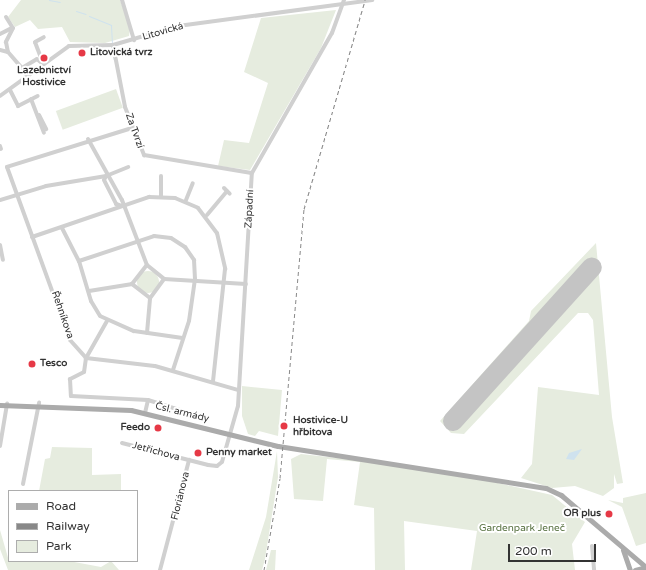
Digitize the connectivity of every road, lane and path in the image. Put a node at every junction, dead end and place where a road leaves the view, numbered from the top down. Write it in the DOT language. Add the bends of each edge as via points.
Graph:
graph roads {
  1 [pos="122,0"];
  2 [pos="344,0"];
  3 [pos="372,0"];
  4 [pos="342,6"];
  5 [pos="6,17"];
  6 [pos="13,28"];
  7 [pos="0,34"];
  8 [pos="44,37"];
  9 [pos="134,40"];
  10 [pos="113,45"];
  11 [pos="0,50"];
  12 [pos="8,52"];
  13 [pos="43,64"];
  14 [pos="22,68"];
  15 [pos="28,77"];
  16 [pos="10,90"];
  17 [pos="0,96"];
  18 [pos="38,96"];
  19 [pos="31,99"];
  20 [pos="132,128"];
  21 [pos="45,131"];
  22 [pos="88,139"];
  23 [pos="128,167"];
  24 [pos="252,173"];
  25 [pos="106,176"];
  26 [pos="161,176"];
  27 [pos="193,183"];
  28 [pos="227,191"];
  29 [pos="17,193"];
  30 [pos="161,197"];
  31 [pos="0,200"];
  32 [pos="186,200"];
  33 [pos="122,206"];
  34 [pos="207,215"];
  35 [pos="62,228"];
  36 [pos="32,237"];
  37 [pos="139,240"];
  38 [pos="0,245"];
  39 [pos="4,260"];
  40 [pos="79,261"];
  41 [pos="147,265"];
  42 [pos="164,279"];
  43 [pos="195,279"];
  44 [pos="225,283"];
  45 [pos="132,284"];
  46 [pos="246,284"];
  47 [pos="89,291"];
  48 [pos="150,298"];
  49 [pos="107,321"];
  50 [pos="147,333"];
  51 [pos="183,338"];
  52 [pos="86,358"];
  53 [pos="173,370"];
  54 [pos="214,381"];
  55 [pos="238,390"];
  56 [pos="148,400"];
  57 [pos="39,403"];
  58 [pos="7,404"];
  59 [pos="0,405"];
  60 [pos="145,413"];
  61 [pos="202,417"];
  62 [pos="230,434"];
  63 [pos="122,443"];
  64 [pos="0,446"];
  65 [pos="189,460"];
  66 [pos="23,484"];
  67 [pos="621,545"];
  68 [pos="592,546"];
  69 [pos="639,561"];
  70 [pos="646,567"];
  71 [pos="633,569"];
  72 [pos="160,570"];
  73 [pos="594,570"];
  1 -- 9 [label="street"];
  2 -- 4 [label="street, Západní"];
  3 -- 4 [label="street, Litovická"];
  4 -- 9 [label="street, Litovická" via="178,26"];
  4 -- 24 [label="street, Západní" via="332,33"];
  5 -- 6 [label="street"];
  6 -- 7 [label="street"];
  6 -- 12 [label="street" via="6,42"];
  8 -- 13 [label="street" via="35,42"];
  9 -- 10 [label="street, Litovická"];
  10 -- 13 [label="street, Litovická" via="69,46"];
  10 -- 20 [label="street, Za Tvrzí"];
  11 -- 12 [label="street"];
  12 -- 14 [label="street"];
  13 -- 14 [label="street" via="38,59"];
  13 -- 15 [label="street, Litovická"];
  14 -- 15 [label="street"];
  15 -- 16 [label="street, Litovická"];
  16 -- 17 [label="street, Litovická"];
  16 -- 19 [label="street" via="18,106"];
  18 -- 19 [label="street"];
  19 -- 21 [label="street"];
  20 -- 22 [label="street"];
  20 -- 24 [label="street, Za Tvrzí" via="140,151 149,158"];
  22 -- 25 [label="street"];
  22 -- 29 [label="street, Řehníkova" via="6,166"];
  23 -- 25 [label="street"];
  24 -- 46 [label="street, Západní"];
  25 -- 29 [label="street"];
  25 -- 33 [label="street" via="111,177"];
  25 -- 33 [label="street" via="104,180 116,204"];
  26 -- 30 [label="street"];
  27 -- 32 [label="street"];
  28 -- 34 [label="street"];
  29 -- 31 [label="street"];
  29 -- 36 [label="street, Řehníkova"];
  30 -- 32 [label="street"];
  30 -- 33 [label="street"];
  32 -- 34 [label="street"];
  33 -- 35 [label="street"];
  33 -- 37 [label="street"];
  34 -- 44 [label="street" via="223,250"];
  35 -- 36 [label="street"];
  35 -- 40 [label="street"];
  36 -- 52 [label="street, Řehníkova" via="70,340"];
  37 -- 40 [label="street"];
  37 -- 41 [label="street"];
  37 -- 43 [label="street" via="154,236 179,242 192,256"];
  38 -- 39 [label="street"];
  40 -- 47 [label="street"];
  41 -- 42 [label="street"];
  41 -- 45 [label="street"];
  42 -- 43 [label="street"];
  42 -- 48 [label="street"];
  43 -- 44 [label="street"];
  43 -- 51 [label="street"];
  44 -- 46 [label="street"];
  44 -- 54 [label="street"];
  45 -- 47 [label="street"];
  45 -- 48 [label="street"];
  46 -- 55 [label="street, Západní"];
  47 -- 49 [label="street" via="96,310"];
  48 -- 50 [label="street"];
  49 -- 50 [label="street"];
  49 -- 52 [label="street"];
  50 -- 51 [label="street"];
  51 -- 53 [label="street"];
  52 -- 53 [label="street"];
  52 -- 56 [label="street" via="84,372 70,379 69,392 76,398"];
  53 -- 54 [label="street"];
  54 -- 55 [label="street"];
  55 -- 62 [label="street, Západní" via="238,406"];
  56 -- 60 [label="street"];
  56 -- 61 [label="street"];
  57 -- 58 [label="main road, Čsl. armády"];
  57 -- 60 [label="main road, Čsl. armády"];
  57 -- 66 [label="street"];
  58 -- 59 [label="main road, Čsl. armády"];
  58 -- 64 [label="street"];
  60 -- 62 [label="main road, Čsl. armády"];
  62 -- 65 [label="street, Floriánova" via="222,462 217,466"];
  62 -- 67 [label="main road, Čsl. armády" via="280,446 358,456 546,488 561,495"];
  63 -- 65 [label="street, Jetřichova"];
  65 -- 72 [label="street, Floriánova"];
  67 -- 69 [label="main road, Čsl. armády"];
  67 -- 71 [label="main road"];
  68 -- 73 [label="street"];
  69 -- 70 [label="main road, Čsl. armády"];
  69 -- 71 [label="main road"];
  70 -- 71 [label="main road"];
}
